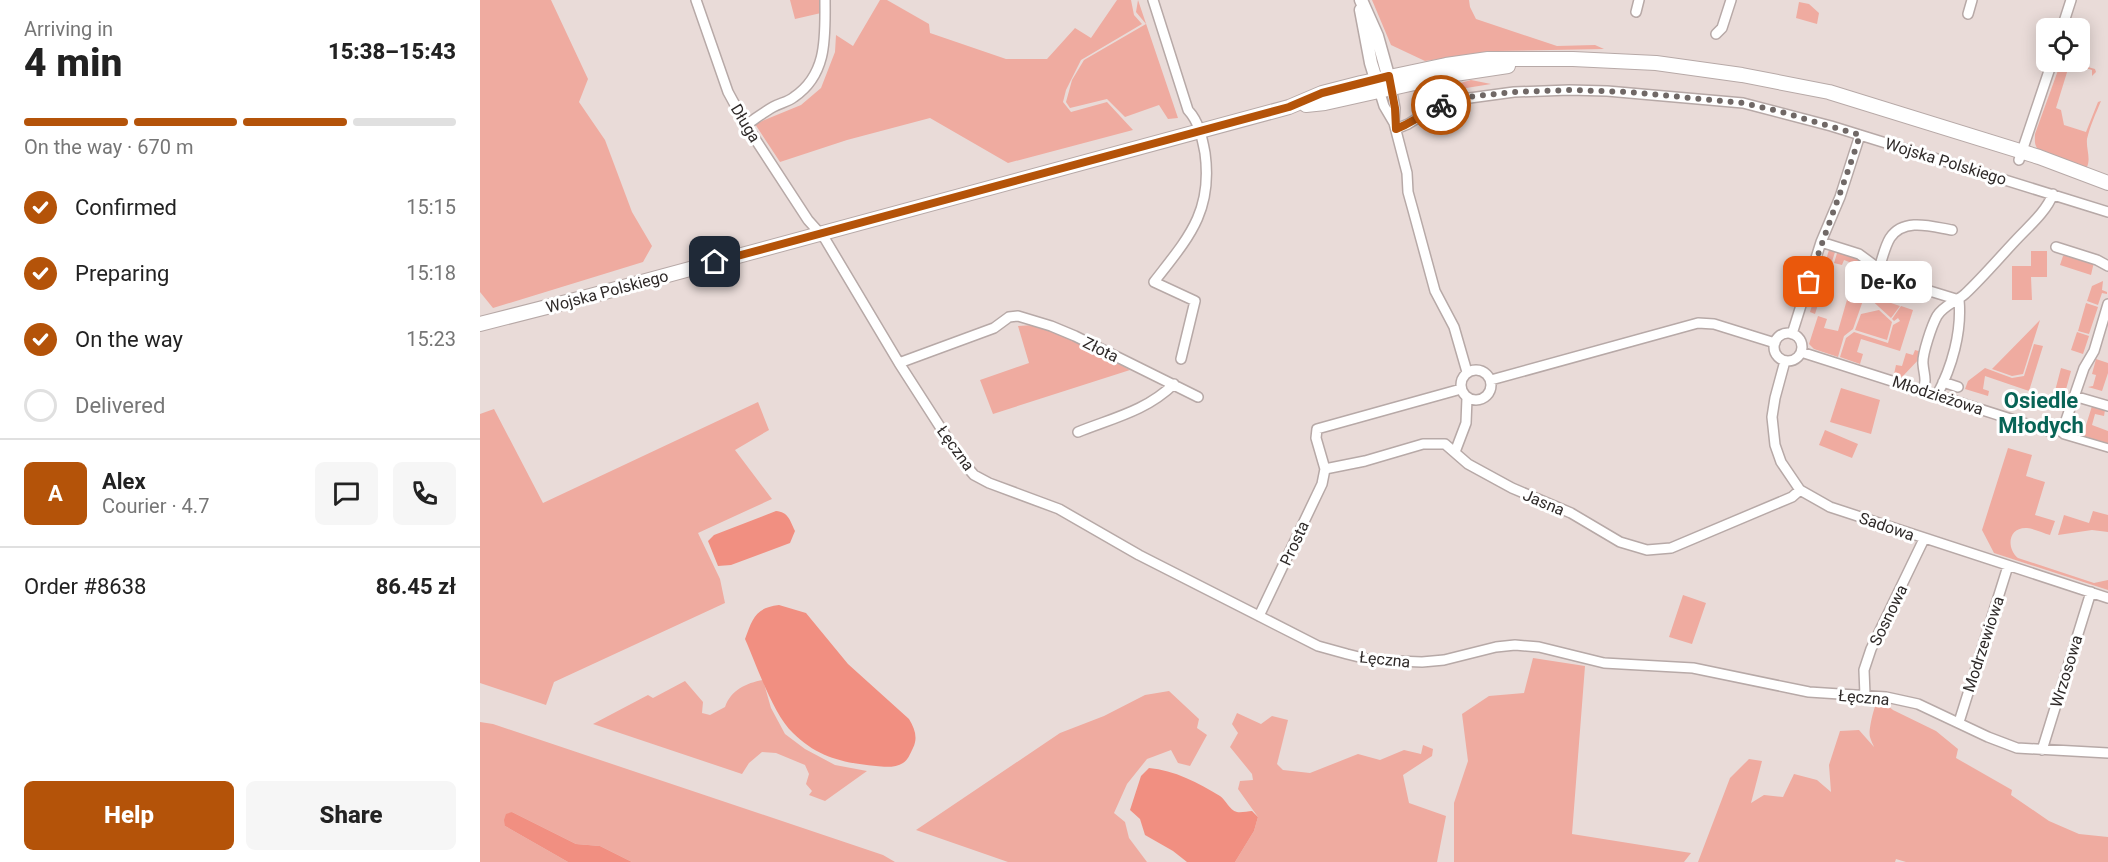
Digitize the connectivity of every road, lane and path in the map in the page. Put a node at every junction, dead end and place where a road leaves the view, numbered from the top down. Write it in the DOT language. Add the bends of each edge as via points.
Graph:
graph roads {
  1 [pos="696,0"];
  2 [pos="825,0"];
  3 [pos="1153,0"];
  4 [pos="1361,0"];
  5 [pos="1639,0"];
  6 [pos="1731,0"];
  7 [pos="1972,0"];
  8 [pos="2071,0"];
  9 [pos="1636,12"];
  10 [pos="1968,14"];
  11 [pos="2065,18"];
  12 [pos="1716,34"];
  13 [pos="2049,72"];
  14 [pos="1384,83"];
  15 [pos="746,125"];
  16 [pos="1395,126"];
  17 [pos="1200,131"];
  18 [pos="1860,135"];
  19 [pos="2020,156"];
  20 [pos="2106,183"];
  21 [pos="2053,194"];
  22 [pos="2108,212"];
  23 [pos="1952,230"];
  24 [pos="819,234"];
  25 [pos="1821,242"];
  26 [pos="2056,247"];
  27 [pos="2108,266"];
  28 [pos="1879,269"];
  29 [pos="1959,300"];
  30 [pos="2108,304"];
  31 [pos="480,324"];
  32 [pos="1792,334"];
  33 [pos="1775,343"];
  34 [pos="1801,352"];
  35 [pos="1181,359"];
  36 [pos="1785,361"];
  37 [pos="899,363"];
  38 [pos="1467,372"];
  39 [pos="1491,380"];
  40 [pos="1943,382"];
  41 [pos="1174,384"];
  42 [pos="1958,387"];
  43 [pos="1461,389"];
  44 [pos="1923,391"];
  45 [pos="1936,395"];
  46 [pos="2074,396"];
  47 [pos="1198,397"];
  48 [pos="1467,398"];
  49 [pos="2108,406"];
  50 [pos="2059,431"];
  51 [pos="1078,432"];
  52 [pos="2108,448"];
  53 [pos="1455,452"];
  54 [pos="1325,469"];
  55 [pos="1800,490"];
  56 [pos="1924,539"];
  57 [pos="2008,566"];
  58 [pos="2091,592"];
  59 [pos="2108,597"];
  60 [pos="1259,616"];
  61 [pos="1865,695"];
  62 [pos="1959,722"];
  63 [pos="2042,750"];
  64 [pos="2108,753"];
  1 -- 15 [label="street, Długa" via="728,92"];
  2 -- 15 [label="street" via="825,40 813,77 795,97"];
  3 -- 17 [label="street" via="1188,110"];
  4 -- 14 [label="street" via="1377,36"];
  5 -- 9 [label="street"];
  6 -- 12 [label="street" via="1722,28"];
  7 -- 10 [label="street"];
  8 -- 11 [label="street"];
  13 -- 19 [label="street"];
  14 -- 16 [label="street" via="1389,117"];
  14 -- 17 [label="main road, Wojska Polskiego" via="1322,93 1289,107"];
  14 -- 19 [label="main road, Wojska Polskiego" via="1488,59 1656,63 1703,68 1829,92"];
  15 -- 24 [label="street, Długa"];
  16 -- 18 [label="street, Wojska Polskiego" via="1461,98 1569,90 1743,103"];
  16 -- 38 [label="street" via="1435,291 1454,327"];
  17 -- 24 [label="main road, Wojska Polskiego"];
  17 -- 35 [label="street" via="1208,174 1204,204 1191,234 1154,282 1195,301"];
  18 -- 21 [label="street, Wojska Polskiego"];
  18 -- 25 [label="street"];
  19 -- 20 [label="main road, Wojska Polskiego"];
  21 -- 22 [label="street, Wojska Polskiego"];
  21 -- 29 [label="street" via="2042,212"];
  23 -- 28 [label="street" via="1905,226 1889,239"];
  24 -- 31 [label="main road, Wojska Polskiego"];
  24 -- 37 [label="street, Łęczna"];
  25 -- 28 [label="street" via="1859,254"];
  25 -- 32 [label="street"];
  26 -- 27 [label="street"];
  28 -- 29 [label="street" via="1894,280"];
  29 -- 40 [label="street" via="1959,332"];
  29 -- 44 [label="street" via="1947,305 1934,322 1922,363 1926,374"];
  30 -- 46 [label="street" via="2094,351"];
  32 -- 33 [label="street" via="1784,334"];
  32 -- 34 [label="street" via="1802,343"];
  33 -- 36 [label="street" via="1777,356"];
  33 -- 39 [label="street" via="1714,324 1698,323"];
  34 -- 36 [label="street" via="1793,360"];
  34 -- 44 [label="street, Młodzieżowa"];
  36 -- 55 [label="street, Sadowa" via="1775,398 1773,432 1781,462"];
  37 -- 41 [label="street, Złota" via="994,328 1010,317 1027,318 1075,336"];
  37 -- 60 [label="street, Łęczna" via="974,475 1059,509"];
  38 -- 39 [label="street" via="1479,369"];
  38 -- 43 [label="street" via="1462,377"];
  39 -- 48 [label="street" via="1488,395 1482,399"];
  40 -- 42 [label="street"];
  40 -- 45 [label="street"];
  41 -- 47 [label="street, Złota"];
  41 -- 51 [label="street" via="1158,399"];
  43 -- 48 [label="street"];
  43 -- 54 [label="street" via="1317,429"];
  44 -- 45 [label="street, Młodzieżowa"];
  45 -- 50 [label="street, Młodzieżowa"];
  46 -- 49 [label="street"];
  46 -- 50 [label="street"];
  48 -- 53 [label="street" via="1466,423"];
  50 -- 52 [label="street, Młodzieżowa"];
  53 -- 54 [label="street, Jasna" via="1445,444 1423,444"];
  53 -- 55 [label="street, Jasna" via="1468,464 1512,488 1571,513 1620,542 1647,550 1671,548 1792,497"];
  54 -- 60 [label="street, Prosta" via="1322,484"];
  55 -- 56 [label="street, Sadowa" via="1830,507"];
  56 -- 57 [label="street, Sadowa"];
  56 -- 61 [label="street, Sosnowa" via="1871,649 1864,670"];
  57 -- 58 [label="street, Sadowa"];
  57 -- 62 [label="street, Modrzewiowa"];
  58 -- 59 [label="street, Sadowa"];
  58 -- 63 [label="street, Wrzosowa"];
  60 -- 61 [label="street, Łęczna" via="1318,646 1371,660 1444,660 1496,647 1525,645 1604,663 1693,668 1809,692"];
  61 -- 62 [label="street, Łęczna" via="1918,704"];
  62 -- 63 [label="street, Łęczna" via="2017,748"];
  63 -- 64 [label="street, Łęczna"];
}
